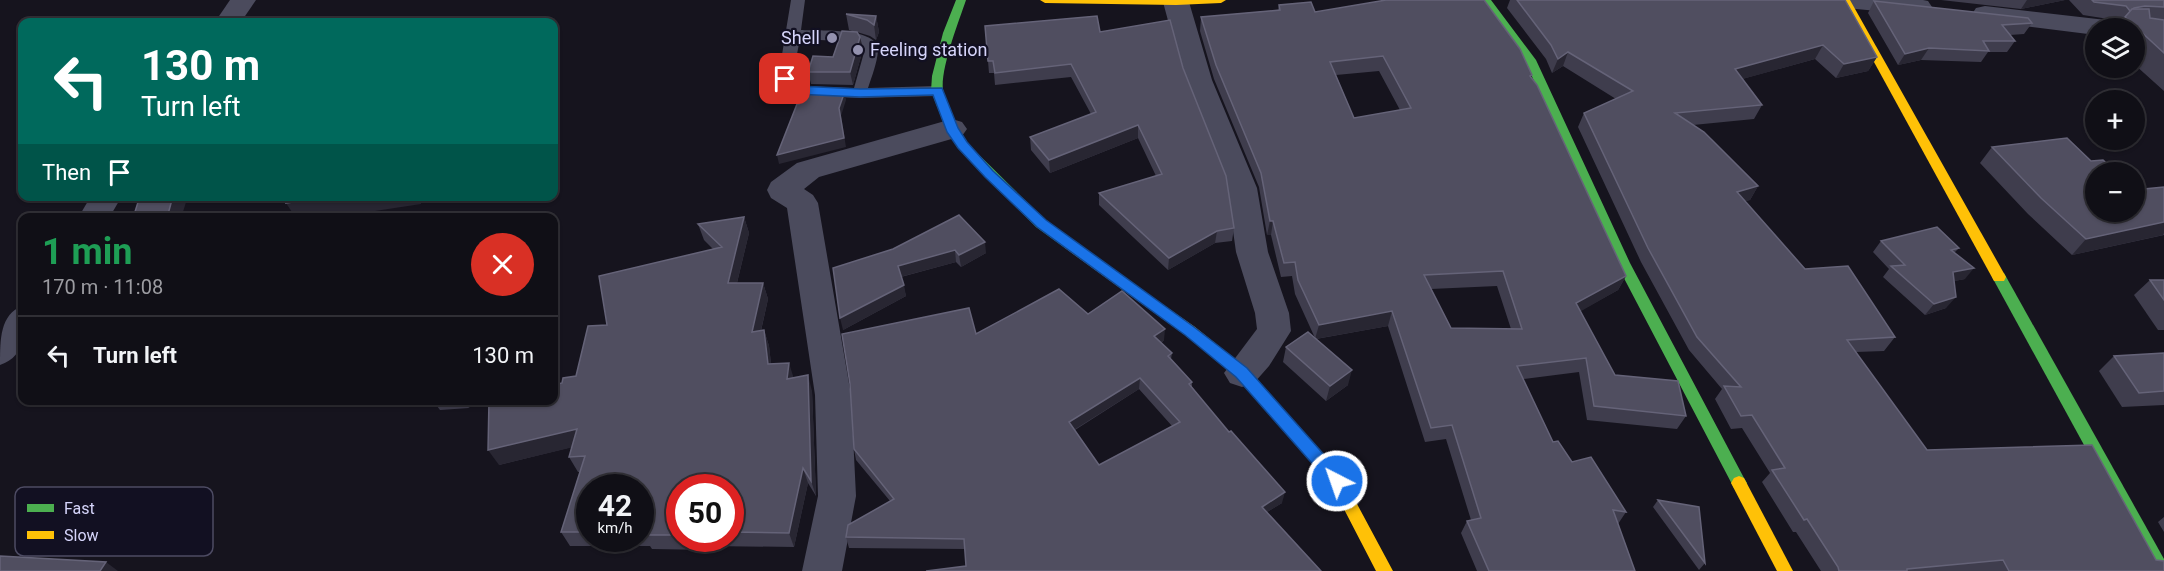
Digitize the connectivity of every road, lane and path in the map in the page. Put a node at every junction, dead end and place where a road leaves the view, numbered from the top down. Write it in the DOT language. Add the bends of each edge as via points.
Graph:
graph roads {
  1 [pos="243,0"];
  2 [pos="798,0"];
  3 [pos="961,0"];
  4 [pos="1045,0"];
  5 [pos="1221,0"];
  6 [pos="1485,0"];
  7 [pos="1845,0"];
  8 [pos="1090,1"];
  9 [pos="1176,2"];
  10 [pos="231,18"];
  11 [pos="2085,26"];
  12 [pos="794,34"];
  13 [pos="938,91"];
  14 [pos="860,93"];
  15 [pos="952,129"];
  16 [pos="18,325"];
  17 [pos="0,351"];
  18 [pos="1242,373"];
  19 [pos="822,571"];
  20 [pos="1385,571"];
  21 [pos="1785,571"];
  22 [pos="2162,571"];
  1 -- 10 [label="street"];
  2 -- 12 [label="lane"];
  3 -- 13 [label="street" via="948,33"];
  4 -- 8 [label="street"];
  5 -- 9 [label="street"];
  6 -- 21 [label="street" via="1530,60 1623,262"];
  7 -- 11 [label="street"];
  7 -- 22 [label="street"];
  8 -- 9 [label="street"];
  9 -- 18 [label="street" via="1198,80 1242,188 1252,252 1272,313 1274,331"];
  12 -- 14 [label="lane" via="785,79 789,86 795,90"];
  12 -- 14 [label="lane" via="863,38 870,43 872,50"];
  13 -- 14 [label="lane"];
  13 -- 15 [label="street"];
  15 -- 18 [label="street" via="989,174 1041,224"];
  15 -- 19 [label="street" via="808,170 782,190 802,202 833,395 837,496"];
  16 -- 17 [label="street"];
  18 -- 20 [label="street" via="1337,481"];
}
